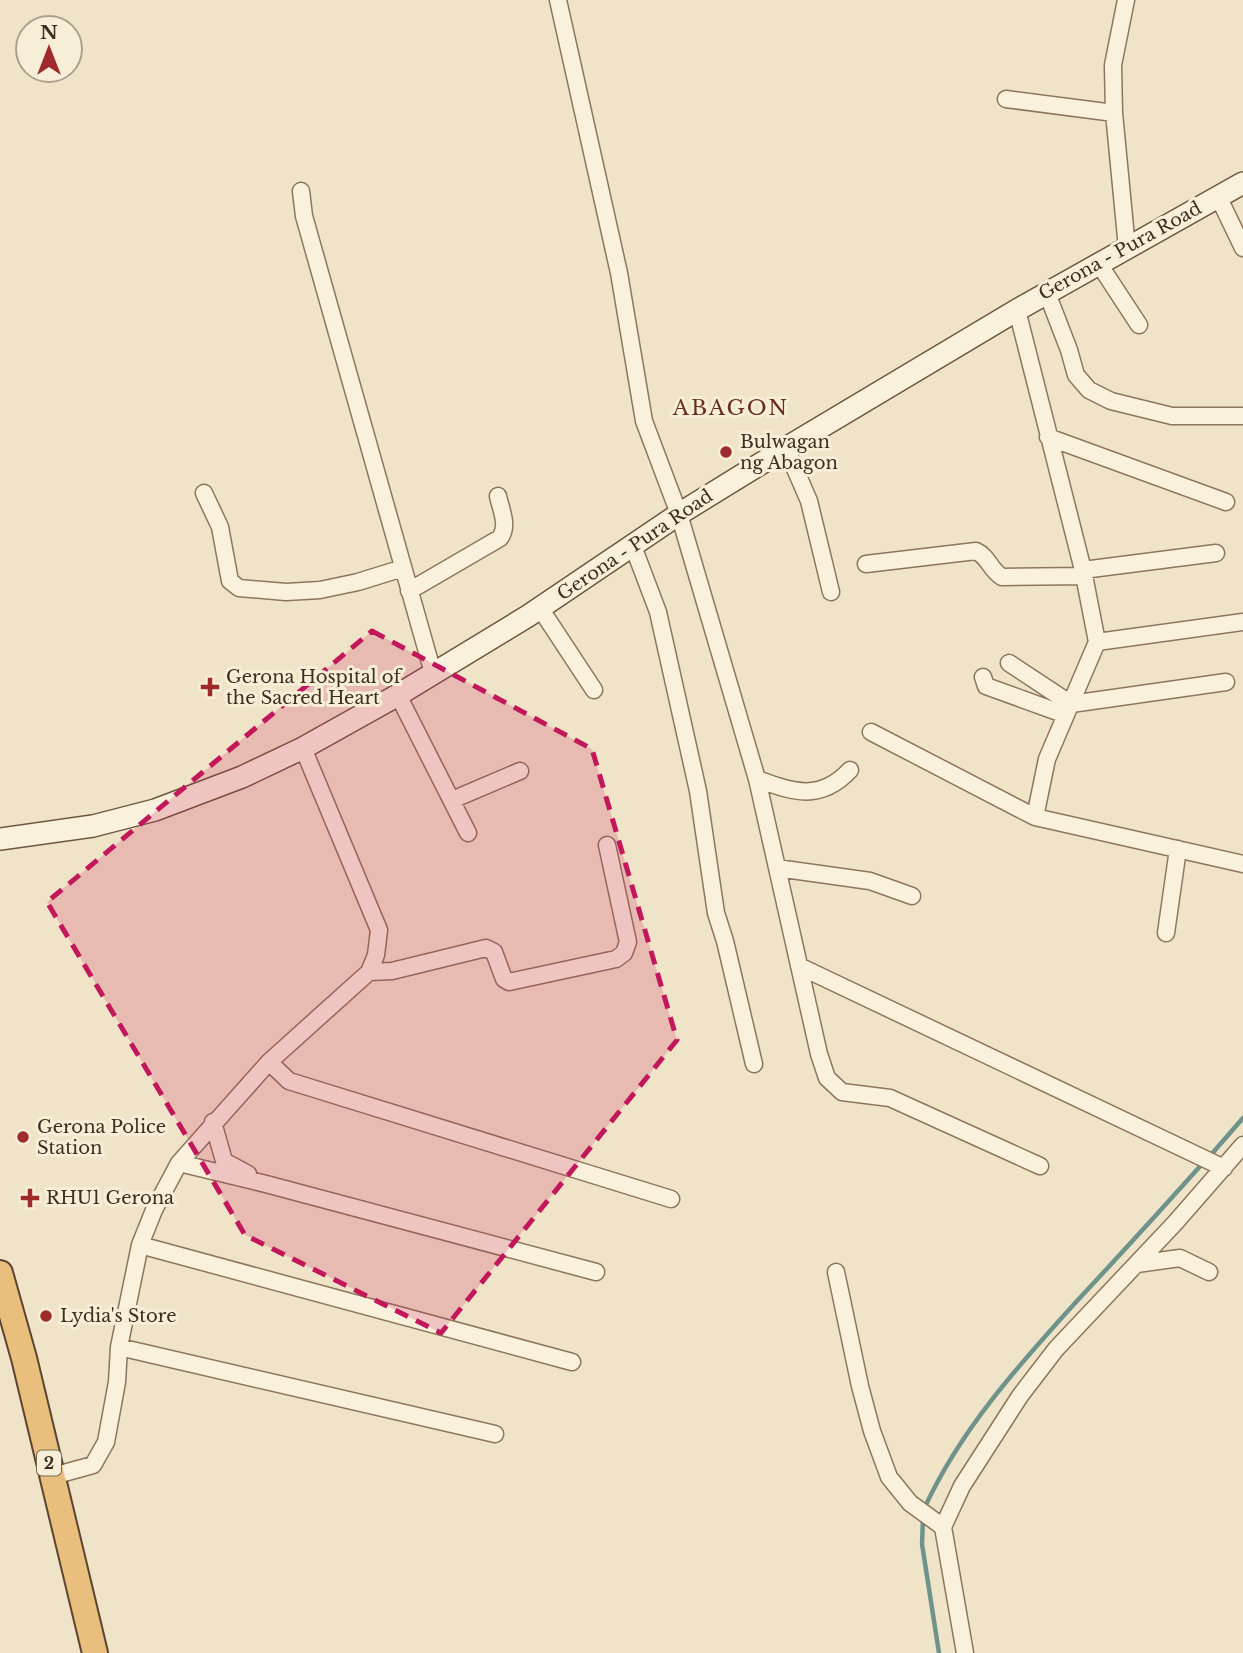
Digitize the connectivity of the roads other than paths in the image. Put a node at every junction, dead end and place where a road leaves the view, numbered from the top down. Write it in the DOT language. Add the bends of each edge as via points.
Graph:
graph roads {
  1 [pos="558,0"];
  2 [pos="1126,0"];
  3 [pos="1006,99"];
  4 [pos="1114,113"];
  5 [pos="1243,183"];
  6 [pos="301,191"];
  7 [pos="1217,196"];
  8 [pos="1127,248"];
  9 [pos="1243,248"];
  10 [pos="1099,264"];
  11 [pos="1047,292"];
  12 [pos="1017,310"];
  13 [pos="1139,325"];
  14 [pos="1243,416"];
  15 [pos="1048,437"];
  16 [pos="786,448"];
  17 [pos="204,494"];
  18 [pos="498,496"];
  19 [pos="1226,502"];
  20 [pos="679,514"];
  21 [pos="634,546"];
  22 [pos="1216,553"];
  23 [pos="866,564"];
  24 [pos="403,568"];
  25 [pos="1084,573"];
  26 [pos="409,591"];
  27 [pos="831,592"];
  28 [pos="540,608"];
  29 [pos="1243,622"];
  30 [pos="1097,642"];
  31 [pos="1009,663"];
  32 [pos="433,673"];
  33 [pos="983,677"];
  34 [pos="1226,682"];
  35 [pos="594,690"];
  36 [pos="398,695"];
  37 [pos="1068,709"];
  38 [pos="871,732"];
  39 [pos="303,748"];
  40 [pos="850,770"];
  41 [pos="520,771"];
  42 [pos="757,779"];
  43 [pos="452,800"];
  44 [pos="1035,817"];
  45 [pos="468,833"];
  46 [pos="0,839"];
  47 [pos="607,845"];
  48 [pos="1178,849"];
  49 [pos="1243,864"];
  50 [pos="777,868"];
  51 [pos="912,897"];
  52 [pos="1166,933"];
  53 [pos="799,966"];
  54 [pos="369,972"];
  55 [pos="269,1062"];
  56 [pos="754,1064"];
  57 [pos="213,1122"];
  58 [pos="1243,1145"];
  59 [pos="179,1164"];
  60 [pos="1040,1166"];
  61 [pos="1224,1168"];
  62 [pos="265,1184"];
  63 [pos="671,1199"];
  64 [pos="140,1245"];
  65 [pos="1137,1264"];
  66 [pos="596,1272"];
  67 [pos="836,1272"];
  68 [pos="1209,1272"];
  69 [pos="0,1273"];
  70 [pos="119,1347"];
  71 [pos="572,1362"];
  72 [pos="495,1434"];
  73 [pos="53,1476"];
  74 [pos="943,1527"];
  75 [pos="95,1653"];
  76 [pos="965,1653"];
  1 -- 20 [label="street" via="619,273 644,421"];
  2 -- 4 [label="street" via="1113,65"];
  3 -- 4 [label="street"];
  4 -- 8 [label="street"];
  5 -- 7 [label="main road, Gerona - Pura Road"];
  6 -- 24 [label="street" via="304,216"];
  7 -- 8 [label="main road, Gerona - Pura Road"];
  7 -- 9 [label="street"];
  8 -- 10 [label="main road, Gerona - Pura Road"];
  10 -- 11 [label="main road, Gerona - Pura Road"];
  10 -- 13 [label="street"];
  11 -- 12 [label="main road, Gerona - Pura Road"];
  11 -- 14 [label="street" via="1076,375 1089,390 1111,401 1172,416"];
  12 -- 15 [label="street"];
  12 -- 16 [label="main road, Gerona - Pura Road"];
  15 -- 19 [label="street"];
  15 -- 25 [label="street"];
  16 -- 20 [label="main road, Gerona - Pura Road"];
  16 -- 27 [label="street" via="811,509"];
  17 -- 24 [label="street" via="220,527 230,581 239,588 320,590"];
  18 -- 26 [label="street" via="505,525 500,538"];
  20 -- 21 [label="main road, Gerona - Pura Road"];
  20 -- 42 [label="street"];
  21 -- 28 [label="main road, Gerona - Pura Road"];
  21 -- 56 [label="street" via="658,612 698,790 716,913"];
  22 -- 25 [label="street"];
  23 -- 25 [label="street" via="976,551 985,555 1002,577"];
  24 -- 26 [label="street"];
  25 -- 30 [label="street"];
  26 -- 32 [label="street"];
  28 -- 32 [label="main road, Gerona - Pura Road"];
  28 -- 35 [label="street"];
  29 -- 30 [label="street"];
  30 -- 37 [label="street"];
  31 -- 37 [label="street"];
  32 -- 36 [label="main road, Gerona - Pura Road"];
  33 -- 37 [label="street" via="986,686"];
  34 -- 37 [label="street"];
  36 -- 39 [label="main road, Gerona - Pura Road"];
  36 -- 43 [label="street"];
  37 -- 44 [label="street" via="1047,759"];
  38 -- 44 [label="street"];
  39 -- 46 [label="main road, Gerona - Pura Road" via="155,810 93,826"];
  39 -- 54 [label="street" via="379,930"];
  40 -- 42 [label="street" via="839,783 804,792"];
  41 -- 43 [label="street"];
  42 -- 50 [label="street"];
  43 -- 45 [label="street"];
  44 -- 48 [label="street"];
  47 -- 54 [label="street" via="628,942 616,959 509,982 494,952 486,948 392,971"];
  48 -- 49 [label="street"];
  48 -- 52 [label="street"];
  50 -- 51 [label="street" via="870,881"];
  50 -- 53 [label="street"];
  53 -- 60 [label="street" via="819,1054 833,1086 855,1095 890,1098"];
  53 -- 61 [label="street"];
  54 -- 55 [label="street"];
  55 -- 57 [label="street"];
  55 -- 63 [label="street" via="289,1081"];
  57 -- 59 [label="street"];
  57 -- 62 [label="street" via="224,1161"];
  58 -- 61 [label="street"];
  59 -- 62 [label="street"];
  59 -- 64 [label="street"];
  61 -- 65 [label="street"];
  62 -- 66 [label="street"];
  64 -- 70 [label="street"];
  64 -- 71 [label="street"];
  65 -- 68 [label="street" via="1180,1258"];
  65 -- 74 [label="street" via="1056,1349 1020,1396 962,1486"];
  67 -- 74 [label="street" via="860,1386 889,1476 910,1503"];
  69 -- 73 [label="highway, 2"];
  70 -- 72 [label="street"];
  70 -- 73 [label="street" via="109,1430 100,1456 93,1465"];
  73 -- 75 [label="highway, 2"];
  74 -- 76 [label="street"];
}
